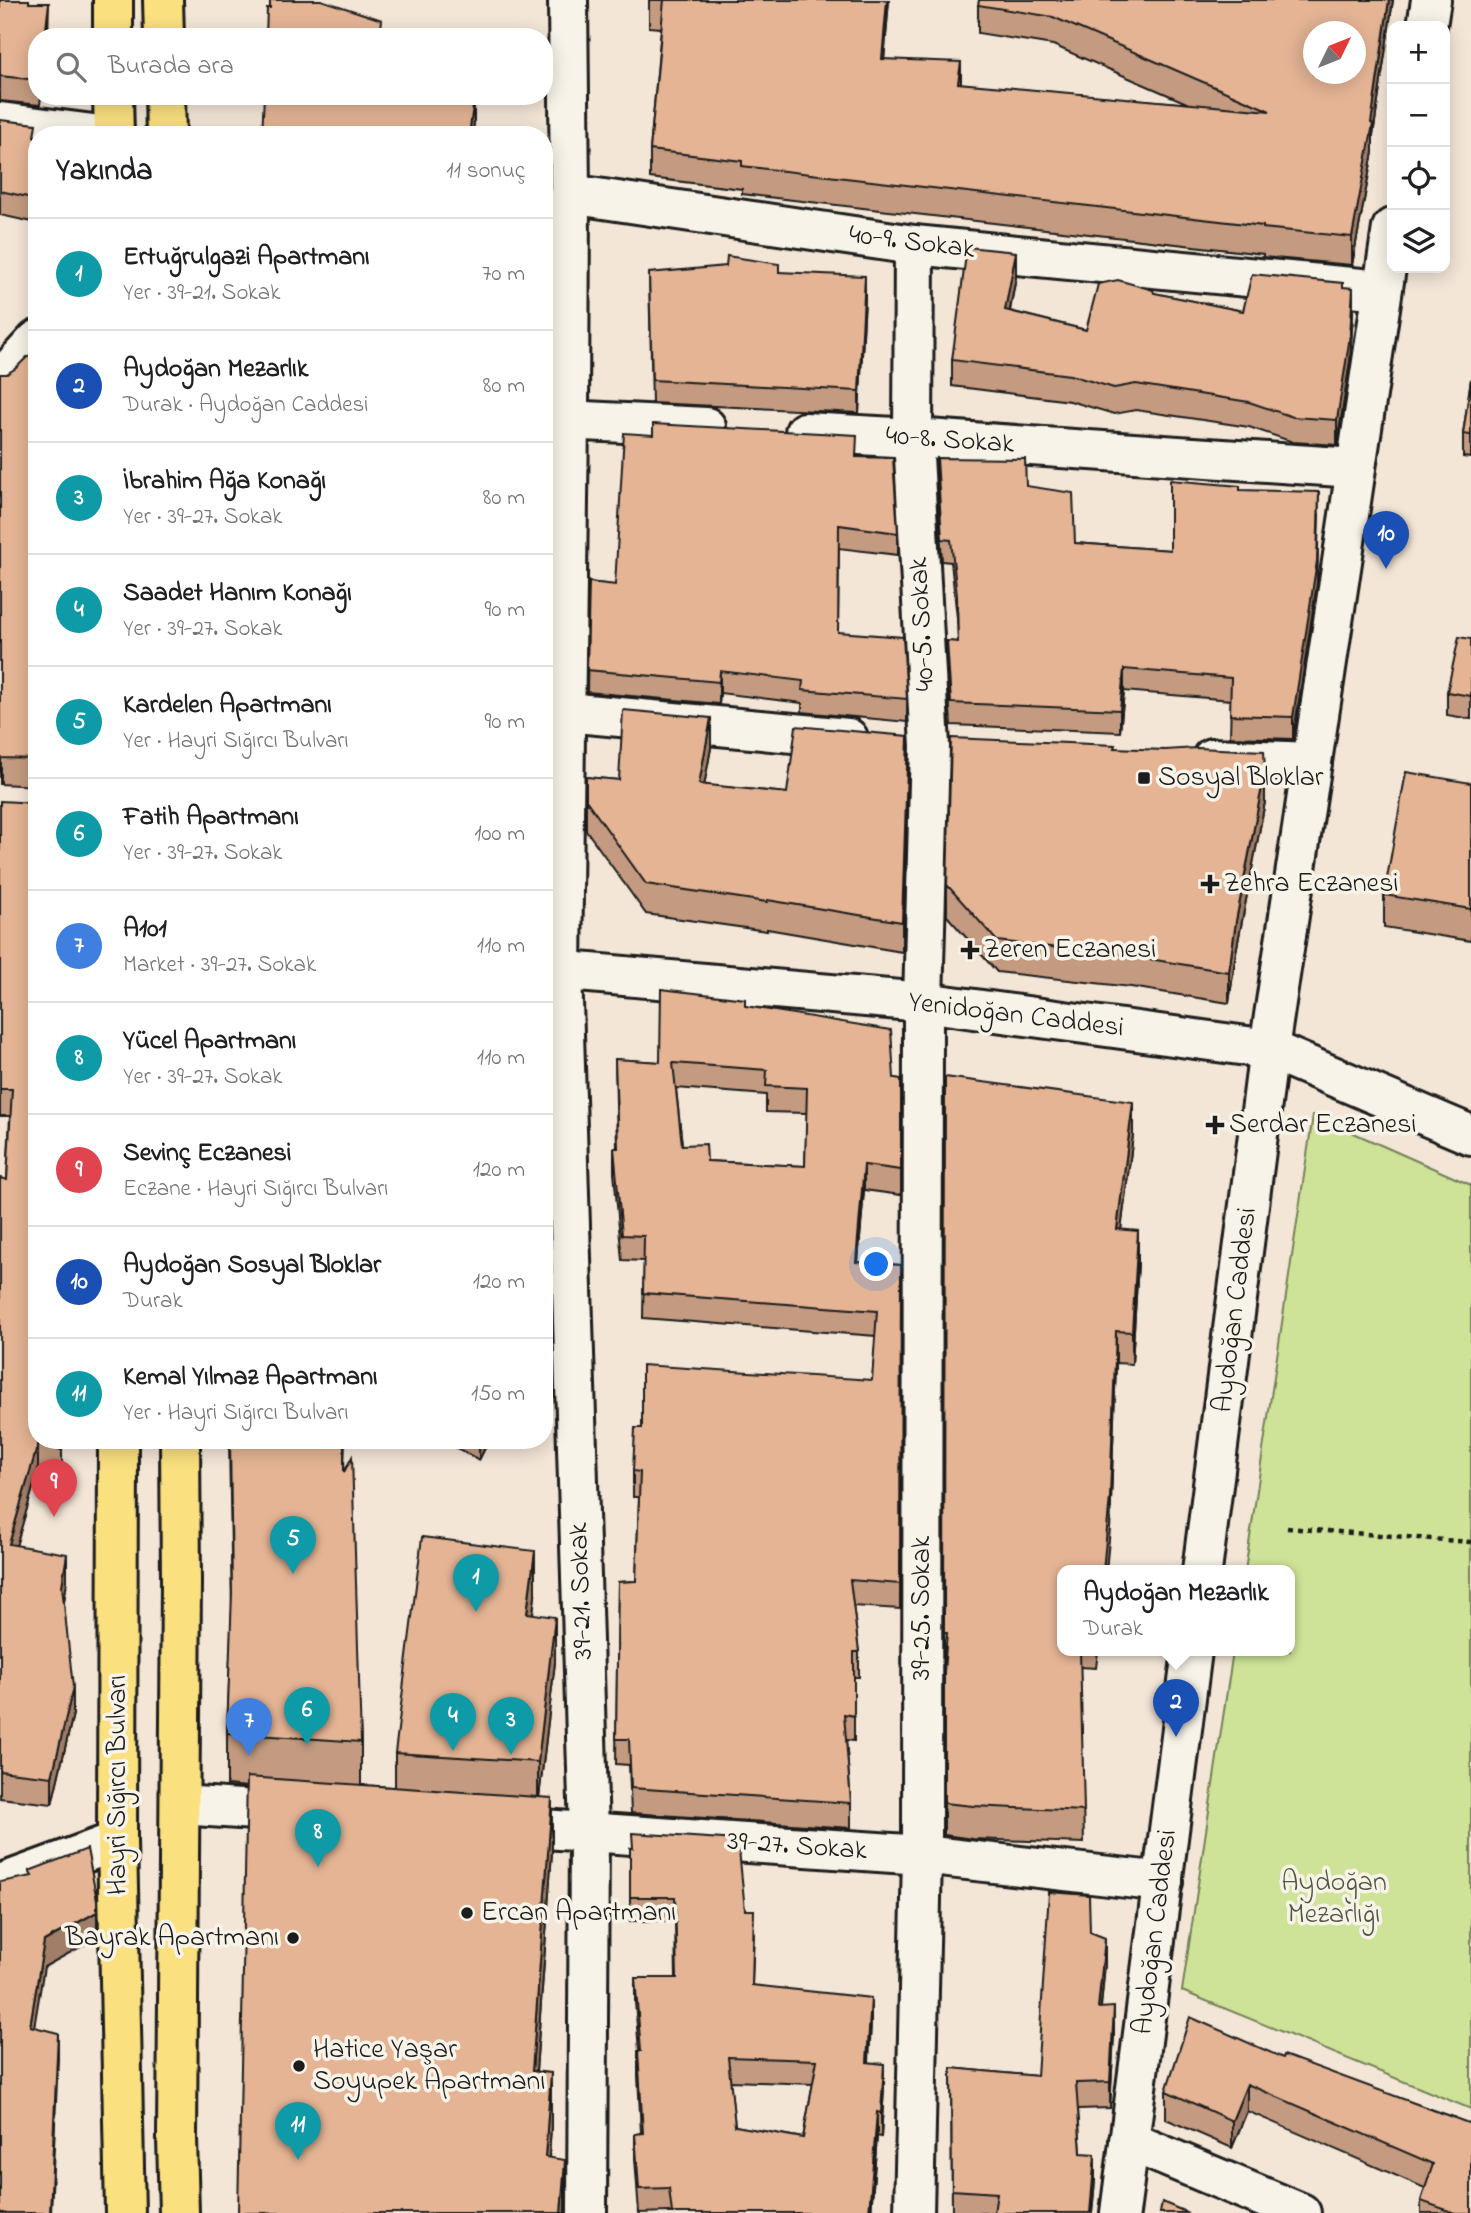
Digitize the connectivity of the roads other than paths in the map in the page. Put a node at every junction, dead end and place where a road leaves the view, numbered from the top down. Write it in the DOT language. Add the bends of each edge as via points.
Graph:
graph roads {
  1 [pos="113,0"];
  2 [pos="163,0"];
  3 [pos="568,0"];
  4 [pos="1431,0"];
  5 [pos="1428,21"];
  6 [pos="113,28"];
  7 [pos="164,28"];
  8 [pos="113,105"];
  9 [pos="165,105"];
  10 [pos="0,122"];
  11 [pos="31,126"];
  12 [pos="114,126"];
  13 [pos="166,126"];
  14 [pos="570,194"];
  15 [pos="914,245"];
  16 [pos="1387,259"];
  17 [pos="1382,290"];
  18 [pos="28,350"];
  19 [pos="0,380"];
  20 [pos="557,420"];
  21 [pos="734,429"];
  22 [pos="776,431"];
  23 [pos="913,438"];
  24 [pos="1355,468"];
  25 [pos="565,712"];
  26 [pos="930,746"];
  27 [pos="971,748"];
  28 [pos="1175,756"];
  29 [pos="1312,762"];
  30 [pos="553,969"];
  31 [pos="923,1002"];
  32 [pos="1269,1049"];
  33 [pos="1471,1135"];
  34 [pos="118,1449"];
  35 [pos="180,1449"];
  36 [pos="1203,1565"];
  37 [pos="1191,1656"];
  38 [pos="180,1805"];
  39 [pos="330,1815"];
  40 [pos="466,1824"];
  41 [pos="589,1832"];
  42 [pos="117,1841"];
  43 [pos="922,1855"];
  44 [pos="1163,1882"];
  45 [pos="0,1884"];
  46 [pos="1129,2141"];
  47 [pos="125,2213"];
  48 [pos="179,2213"];
  49 [pos="587,2213"];
  50 [pos="914,2213"];
  51 [pos="1120,2213"];
  52 [pos="1301,2213"];
  1 -- 6 [label="main road"];
  2 -- 7 [label="main road"];
  3 -- 14 [label="street, 39-21. Sokak"];
  4 -- 5 [label="street"];
  8 -- 12 [label="main road"];
  9 -- 13 [label="main road"];
  10 -- 11 [label="street"];
  14 -- 15 [label="street, 40-9. Sokak"];
  14 -- 20 [label="street, 39-21. Sokak"];
  15 -- 17 [label="street, 40-9. Sokak"];
  15 -- 23 [label="street, 40-5. Sokak"];
  16 -- 17 [label="street, Aydoğan Caddesi"];
  17 -- 24 [label="street, Aydoğan Caddesi"];
  18 -- 19 [label="street"];
  20 -- 21 [label="street"];
  20 -- 25 [label="street, 39-21. Sokak"];
  22 -- 23 [label="street, 40-8. Sokak"];
  23 -- 24 [label="street, 40-8. Sokak"];
  23 -- 26 [label="street, 40-5. Sokak"];
  24 -- 29 [label="street, Aydoğan Caddesi"];
  25 -- 26 [label="street"];
  25 -- 30 [label="street, 39-21. Sokak"];
  26 -- 27 [label="street"];
  26 -- 31 [label="street, 40-5. Sokak"];
  28 -- 29 [label="street"];
  29 -- 32 [label="street, Aydoğan Caddesi"];
  30 -- 31 [label="street, Yenidoğan Caddesi"];
  30 -- 41 [label="street, 39-21. Sokak"];
  31 -- 32 [label="street, Yenidoğan Caddesi"];
  31 -- 43 [label="street, 39-25. Sokak"];
  32 -- 33 [label="street, Yenidoğan Caddesi"];
  32 -- 36 [label="street, Aydoğan Caddesi"];
  34 -- 42 [label="main road, Hayri Sığırcı Bulvarı"];
  35 -- 38 [label="main road"];
  37 -- 44 [label="street, Aydoğan Caddesi"];
  38 -- 39 [label="street"];
  38 -- 48 [label="main road"];
  40 -- 41 [label="street, 39-27. Sokak"];
  41 -- 43 [label="street, 39-27. Sokak"];
  41 -- 49 [label="street, 39-21. Sokak"];
  42 -- 45 [label="street"];
  42 -- 47 [label="main road, Hayri Sığırcı Bulvarı"];
  43 -- 44 [label="street, 39-27. Sokak"];
  43 -- 50 [label="street, 39-25. Sokak"];
  44 -- 46 [label="street, Aydoğan Caddesi"];
  46 -- 51 [label="street, Aydoğan Caddesi"];
  46 -- 52 [label="street"];
}
